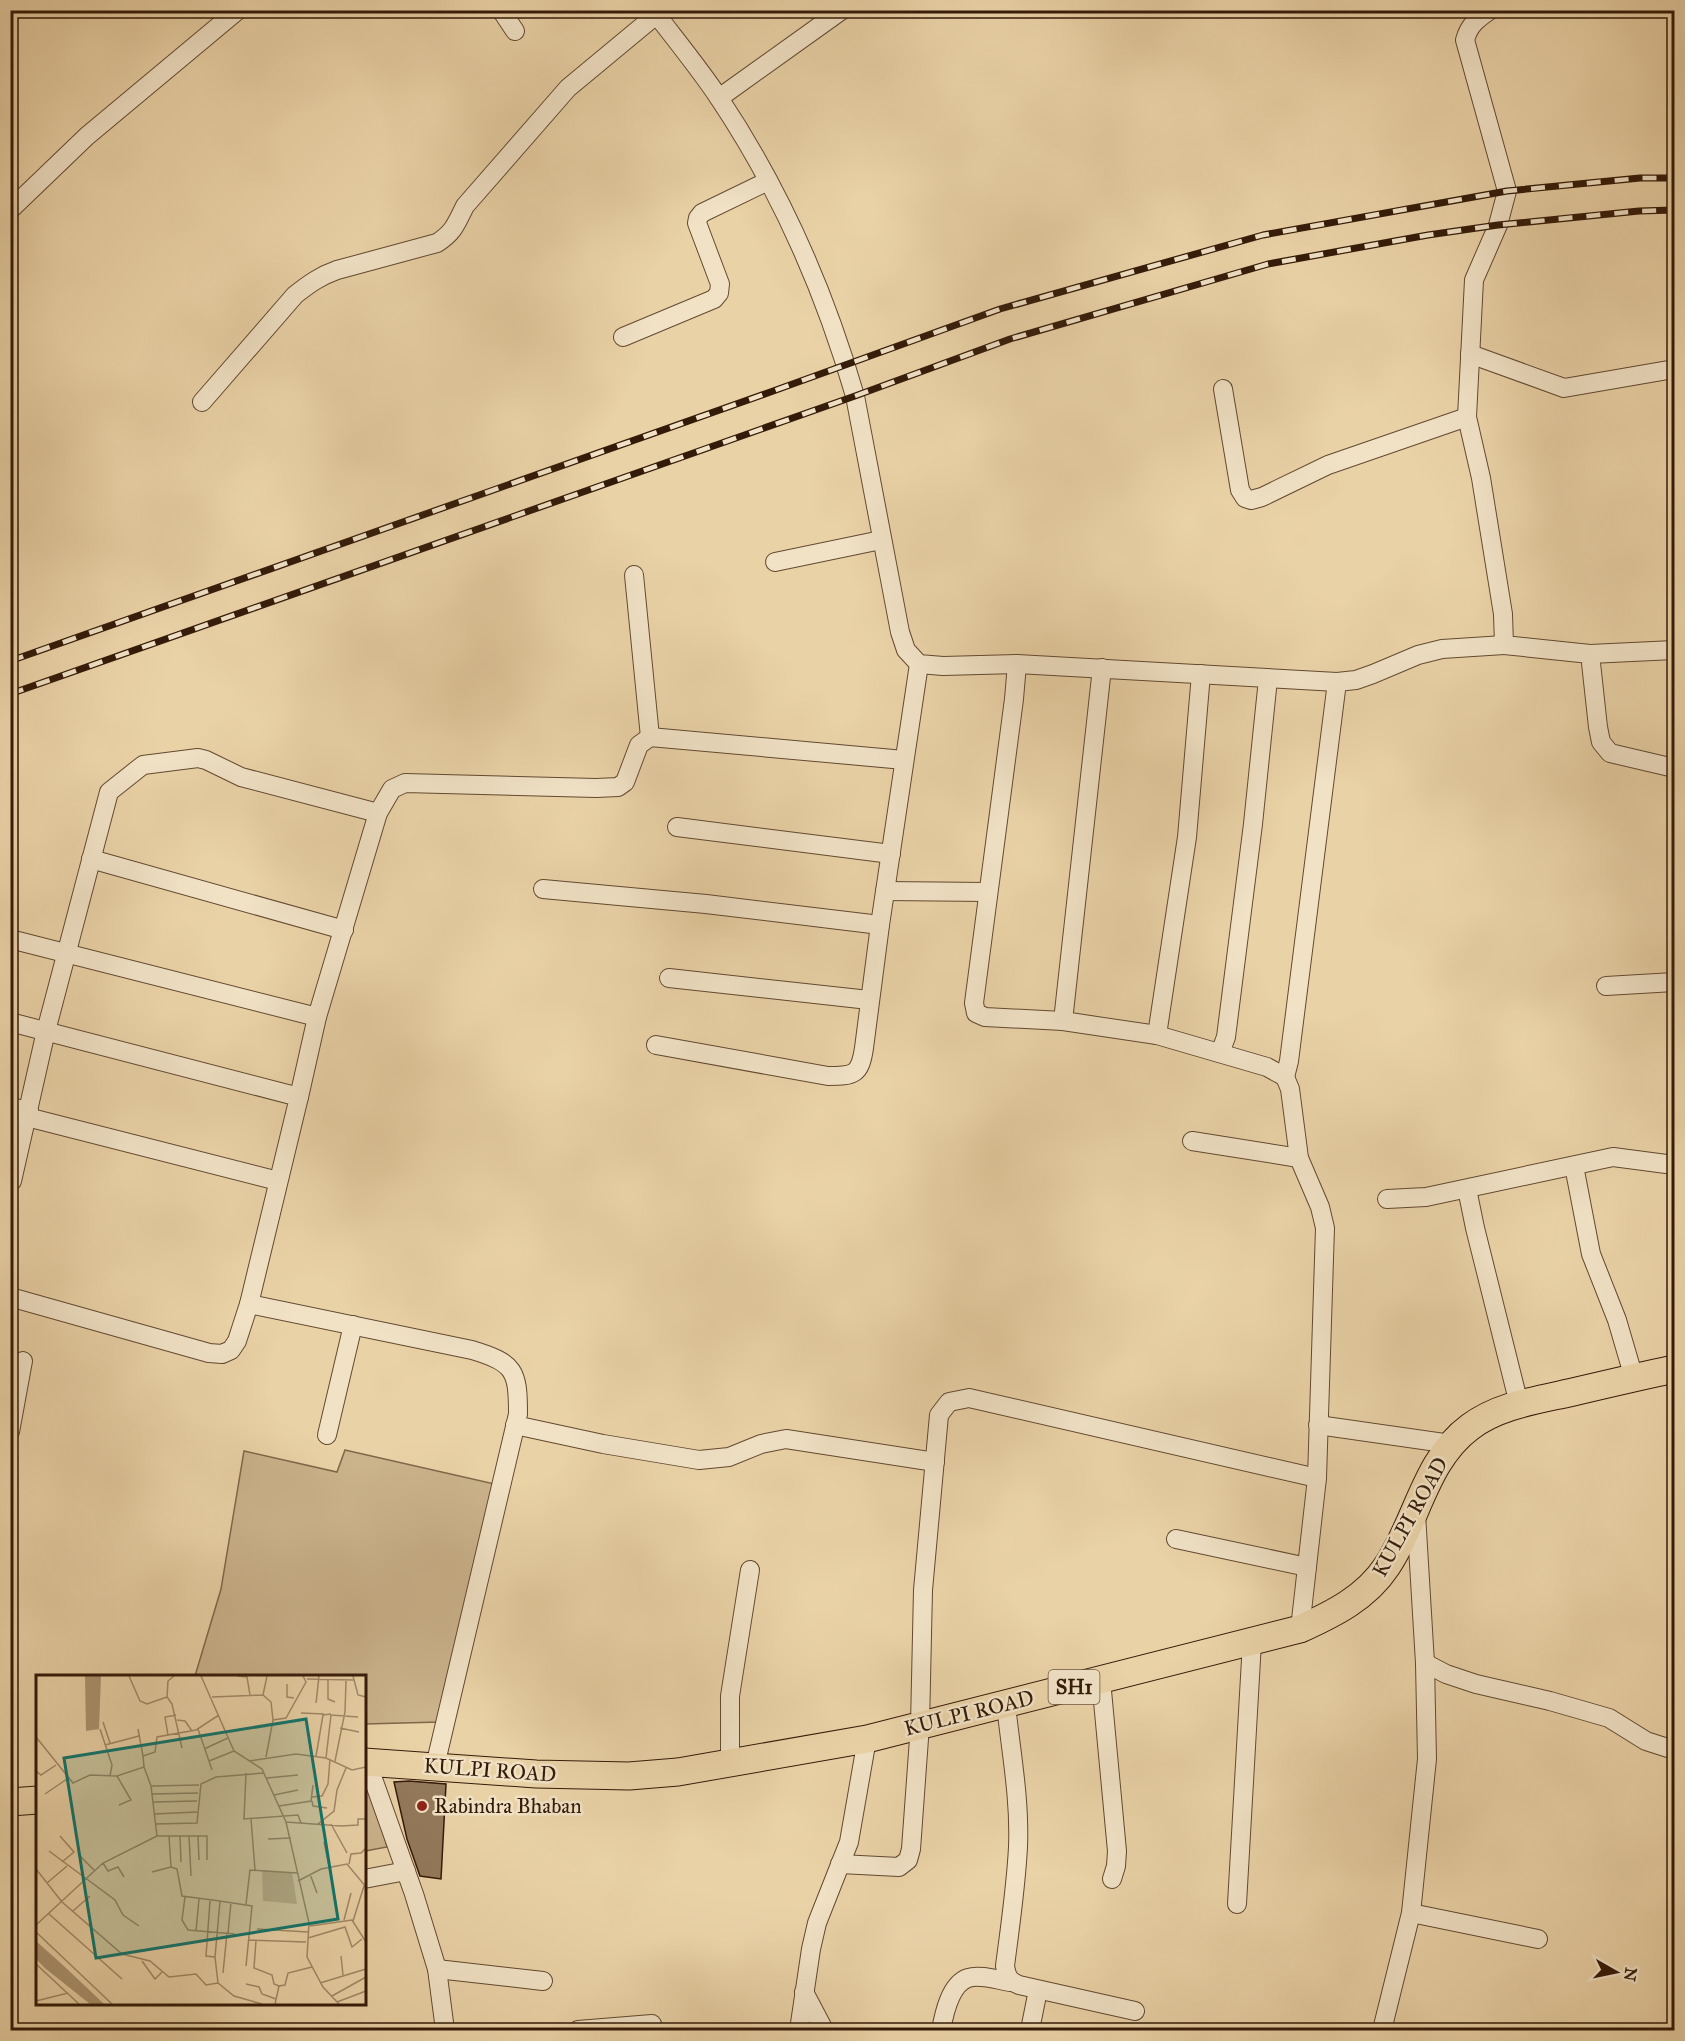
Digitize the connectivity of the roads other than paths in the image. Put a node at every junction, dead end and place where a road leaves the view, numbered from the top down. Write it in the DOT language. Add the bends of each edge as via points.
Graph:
graph roads {
  1 [pos="238,10"];
  2 [pos="501,10"];
  3 [pos="842,10"];
  4 [pos="1490,10"];
  5 [pos="657,12"];
  6 [pos="514,31"];
  7 [pos="719,98"];
  8 [pos="768,182"];
  9 [pos="10,210"];
  10 [pos="623,337"];
  11 [pos="1470,354"];
  12 [pos="1674,369"];
  13 [pos="1223,389"];
  14 [pos="202,402"];
  15 [pos="1467,417"];
  16 [pos="881,540"];
  17 [pos="775,562"];
  18 [pos="634,574"];
  19 [pos="1504,645"];
  20 [pos="1674,650"];
  21 [pos="1590,654"];
  22 [pos="919,664"];
  23 [pos="1017,664"];
  24 [pos="1102,668"];
  25 [pos="1201,674"];
  26 [pos="1268,679"];
  27 [pos="1337,682"];
  28 [pos="650,738"];
  29 [pos="904,760"];
  30 [pos="1674,768"];
  31 [pos="378,813"];
  32 [pos="677,827"];
  33 [pos="891,854"];
  34 [pos="91,859"];
  35 [pos="543,889"];
  36 [pos="885,891"];
  37 [pos="988,892"];
  38 [pos="880,925"];
  39 [pos="344,930"];
  40 [pos="10,939"];
  41 [pos="66,953"];
  42 [pos="669,978"];
  43 [pos="1674,982"];
  44 [pos="1606,986"];
  45 [pos="869,1000"];
  46 [pos="317,1017"];
  47 [pos="1063,1021"];
  48 [pos="10,1022"];
  49 [pos="46,1031"];
  50 [pos="1157,1035"];
  51 [pos="656,1045"];
  52 [pos="1220,1053"];
  53 [pos="1284,1077"];
  54 [pos="300,1097"];
  55 [pos="10,1107"];
  56 [pos="28,1114"];
  57 [pos="1192,1141"];
  58 [pos="1299,1158"];
  59 [pos="1674,1165"];
  60 [pos="1574,1166"];
  61 [pos="12,1181"];
  62 [pos="278,1182"];
  63 [pos="1467,1188"];
  64 [pos="1386,1199"];
  65 [pos="10,1297"];
  66 [pos="249,1304"];
  67 [pos="353,1325"];
  68 [pos="23,1361"];
  69 [pos="1674,1369"];
  70 [pos="1634,1378"];
  71 [pos="1519,1404"];
  72 [pos="515,1425"];
  73 [pos="1318,1425"];
  74 [pos="10,1432"];
  75 [pos="327,1435"];
  76 [pos="1451,1444"];
  77 [pos="935,1462"];
  78 [pos="1317,1478"];
  79 [pos="1415,1509"];
  80 [pos="1176,1539"];
  81 [pos="1307,1567"];
  82 [pos="750,1570"];
  83 [pos="1300,1629"];
  84 [pos="1252,1642"];
  85 [pos="1425,1663"];
  86 [pos="1101,1680"];
  87 [pos="1006,1705"];
  88 [pos="920,1725"];
  89 [pos="867,1739"];
  90 [pos="1674,1750"];
  91 [pos="366,1762"];
  92 [pos="730,1764"];
  93 [pos="435,1766"];
  94 [pos="36,1800"];
  95 [pos="10,1802"];
  96 [pos="840,1864"];
  97 [pos="406,1871"];
  98 [pos="366,1879"];
  99 [pos="1112,1879"];
  100 [pos="1237,1904"];
  101 [pos="1411,1912"];
  102 [pos="1538,1939"];
  103 [pos="437,1969"];
  104 [pos="543,1981"];
  105 [pos="1010,1982"];
  106 [pos="1038,1990"];
  107 [pos="804,1992"];
  108 [pos="1135,2011"];
  109 [pos="652,2024"];
  110 [pos="446,2031"];
  111 [pos="578,2031"];
  112 [pos="799,2031"];
  113 [pos="824,2031"];
  114 [pos="941,2031"];
  115 [pos="1030,2031"];
  116 [pos="1382,2031"];
  1 -- 9 [label="street" via="96,128"];
  2 -- 6 [label="street"];
  3 -- 7 [label="street"];
  4 -- 11 [label="street" via="1468,29 1465,40 1508,190 1498,225 1474,280"];
  5 -- 7 [label="street"];
  5 -- 14 [label="street" via="568,88 465,206 448,236 437,243 337,270 310,282"];
  7 -- 8 [label="street"];
  8 -- 10 [label="street" via="698,218 720,284 719,293"];
  8 -- 16 [label="street" via="805,256 846,365"];
  11 -- 12 [label="street" via="1564,388"];
  11 -- 15 [label="street"];
  13 -- 15 [label="street" via="1240,490 1251,500 1328,465"];
  15 -- 19 [label="street" via="1481,478 1503,615"];
  16 -- 17 [label="street"];
  16 -- 22 [label="street" via="900,632 906,650"];
  18 -- 28 [label="street"];
  19 -- 21 [label="street"];
  19 -- 27 [label="street" via="1442,649 1356,680"];
  20 -- 21 [label="street"];
  21 -- 30 [label="street" via="1601,742 1610,753"];
  22 -- 23 [label="street"];
  22 -- 29 [label="street"];
  23 -- 24 [label="street"];
  23 -- 37 [label="street"];
  24 -- 25 [label="street"];
  24 -- 47 [label="street"];
  25 -- 26 [label="street"];
  25 -- 50 [label="street" via="1187,837"];
  26 -- 27 [label="street"];
  26 -- 52 [label="street" via="1226,1036"];
  27 -- 53 [label="street"];
  28 -- 29 [label="street"];
  28 -- 31 [label="street" via="639,745 625,782 618,787 405,783 392,789"];
  29 -- 33 [label="street"];
  31 -- 34 [label="street" via="241,777 198,758 149,764 138,768 109,792"];
  31 -- 39 [label="street"];
  32 -- 33 [label="street"];
  33 -- 36 [label="street"];
  34 -- 39 [label="street"];
  34 -- 41 [label="street"];
  35 -- 38 [label="street"];
  36 -- 37 [label="street"];
  36 -- 38 [label="street"];
  37 -- 47 [label="street" via="976,1013 985,1017"];
  38 -- 45 [label="street"];
  39 -- 46 [label="street"];
  40 -- 41 [label="street"];
  41 -- 46 [label="street"];
  41 -- 49 [label="street"];
  42 -- 45 [label="street"];
  43 -- 44 [label="street"];
  45 -- 51 [label="street" via="862,1062 848,1076 828,1076"];
  46 -- 54 [label="street"];
  47 -- 50 [label="street"];
  48 -- 49 [label="street"];
  49 -- 54 [label="street"];
  49 -- 56 [label="street"];
  50 -- 52 [label="street"];
  52 -- 53 [label="street" via="1267,1067"];
  53 -- 58 [label="street" via="1290,1089"];
  54 -- 62 [label="street"];
  55 -- 56 [label="street"];
  56 -- 61 [label="street"];
  56 -- 62 [label="street"];
  57 -- 58 [label="street"];
  58 -- 73 [label="street" via="1325,1228"];
  59 -- 60 [label="street" via="1613,1157"];
  60 -- 63 [label="street"];
  60 -- 70 [label="street" via="1591,1254"];
  62 -- 66 [label="street"];
  63 -- 64 [label="street" via="1426,1197"];
  63 -- 71 [label="street"];
  65 -- 66 [label="street" via="222,1354 237,1341"];
  66 -- 67 [label="street"];
  67 -- 72 [label="street" via="494,1357 512,1371 518,1385"];
  67 -- 75 [label="street"];
  68 -- 74 [label="street"];
  69 -- 70 [label="main road, KULPI ROAD / SH1"];
  70 -- 71 [label="main road, KULPI ROAD / SH1"];
  71 -- 76 [label="main road, KULPI ROAD / SH1" via="1471,1426"];
  72 -- 77 [label="street" via="699,1460 729,1457 786,1439"];
  72 -- 93 [label="street"];
  73 -- 76 [label="street"];
  73 -- 78 [label="street"];
  76 -- 79 [label="main road, KULPI ROAD / SH1"];
  77 -- 78 [label="street" via="939,1415 949,1402 969,1398"];
  77 -- 88 [label="street" via="923,1590"];
  78 -- 81 [label="street"];
  79 -- 83 [label="main road, KULPI ROAD / SH1" via="1387,1567 1372,1585 1335,1613"];
  79 -- 85 [label="street"];
  80 -- 81 [label="street"];
  81 -- 83 [label="street"];
  82 -- 92 [label="street" via="730,1695"];
  83 -- 84 [label="main road, KULPI ROAD / SH1"];
  84 -- 86 [label="main road, KULPI ROAD / SH1"];
  84 -- 100 [label="street"];
  85 -- 90 [label="street" via="1476,1684 1609,1718 1646,1741"];
  85 -- 101 [label="street" via="1427,1759"];
  86 -- 87 [label="main road, KULPI ROAD / SH1"];
  86 -- 99 [label="street" via="1117,1851"];
  87 -- 88 [label="main road, KULPI ROAD / SH1"];
  87 -- 105 [label="street" via="1018,1848 1005,1966"];
  88 -- 89 [label="main road, KULPI ROAD / SH1"];
  88 -- 96 [label="street" via="908,1860 899,1867"];
  89 -- 92 [label="main road, KULPI ROAD / SH1"];
  89 -- 96 [label="street" via="849,1842"];
  91 -- 93 [label="main road, KULPI ROAD / SH1"];
  91 -- 97 [label="street"];
  92 -- 93 [label="main road, KULPI ROAD / SH1" via="629,1776"];
  94 -- 95 [label="main road"];
  96 -- 107 [label="street" via="817,1923"];
  97 -- 98 [label="street"];
  97 -- 103 [label="street"];
  101 -- 102 [label="street"];
  101 -- 116 [label="street"];
  103 -- 104 [label="street"];
  103 -- 110 [label="street"];
  105 -- 106 [label="street"];
  105 -- 114 [label="street" via="975,1977 958,1984"];
  106 -- 108 [label="street"];
  106 -- 115 [label="street"];
  107 -- 112 [label="street"];
  107 -- 113 [label="street"];
  109 -- 111 [label="street"];
}
